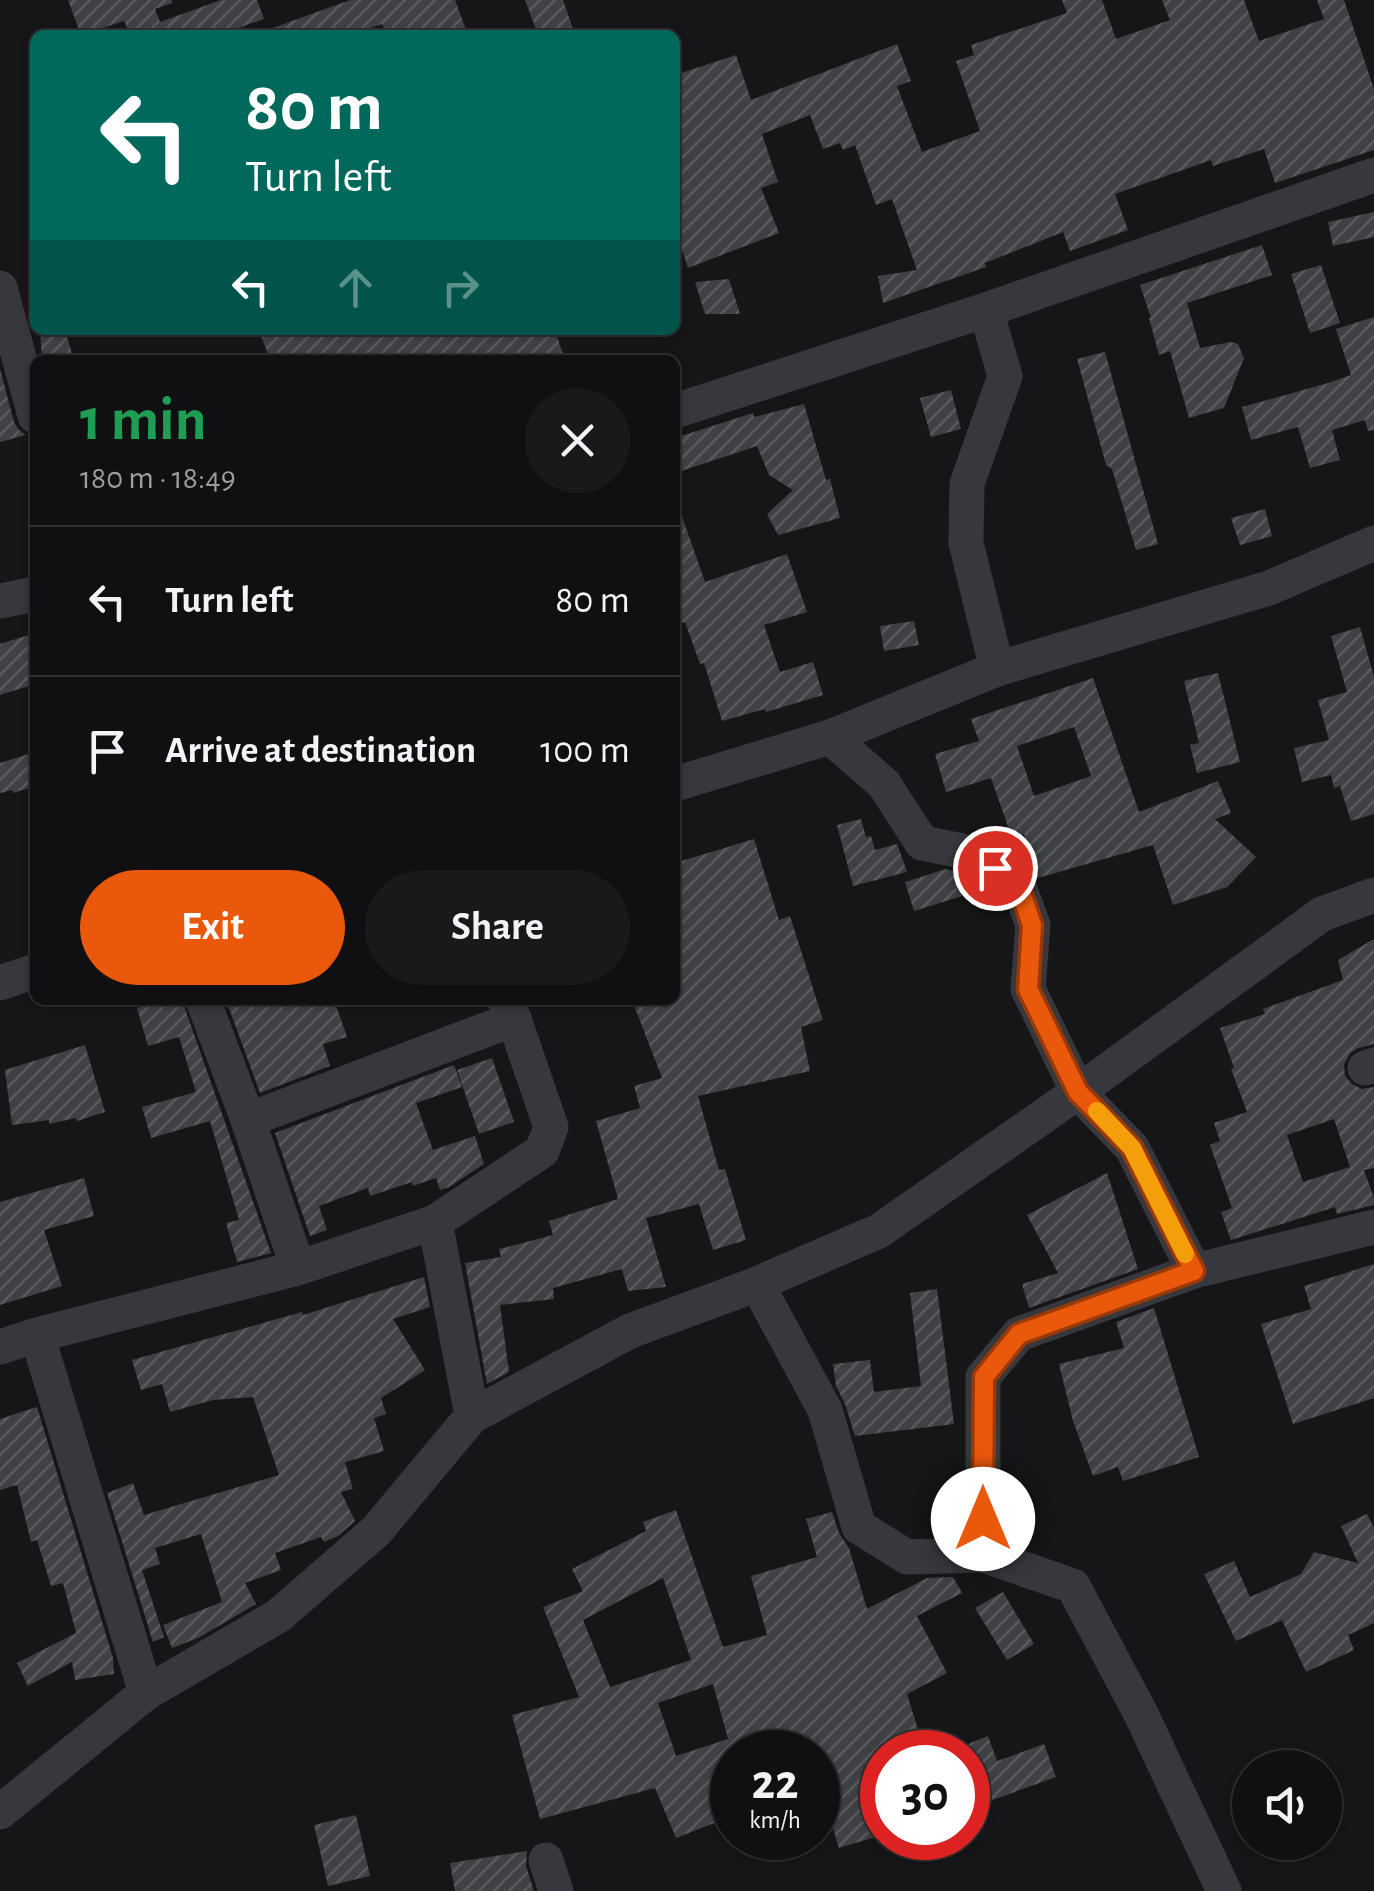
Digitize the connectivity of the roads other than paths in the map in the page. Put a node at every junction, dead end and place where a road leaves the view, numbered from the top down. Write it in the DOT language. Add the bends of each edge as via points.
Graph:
graph roads {
  1 [pos="1374,175"];
  2 [pos="0,288"];
  3 [pos="986,310"];
  4 [pos="30,398"];
  5 [pos="680,409"];
  6 [pos="1374,543"];
  7 [pos="30,595"];
  8 [pos="0,600"];
  9 [pos="997,669"];
  10 [pos="830,737"];
  11 [pos="680,782"];
  12 [pos="1374,895"];
  13 [pos="30,973"];
  14 [pos="0,983"];
  15 [pos="205,1005"];
  16 [pos="509,1009"];
  17 [pos="1078,1092"];
  18 [pos="248,1120"];
  19 [pos="435,1222"];
  20 [pos="1374,1227"];
  21 [pos="298,1268"];
  22 [pos="1194,1271"];
  23 [pos="757,1284"];
  24 [pos="37,1334"];
  25 [pos="0,1347"];
  26 [pos="472,1416"];
  27 [pos="983,1554"];
  28 [pos="146,1694"];
  29 [pos="0,1812"];
  30 [pos="1224,1891"];
  1 -- 3 [label="street"];
  2 -- 4 [label="street"];
  3 -- 5 [label="street"];
  3 -- 9 [label="street" via="1005,376 968,484 966,543"];
  6 -- 9 [label="street" via="1269,588"];
  7 -- 8 [label="street"];
  9 -- 10 [label="street"];
  10 -- 11 [label="street"];
  10 -- 17 [label="street" via="884,784 922,843 972,853 1018,884 1032,925 1028,989"];
  12 -- 17 [label="street" via="1322,914"];
  13 -- 14 [label="street"];
  15 -- 18 [label="street"];
  16 -- 18 [label="street"];
  16 -- 19 [label="street" via="551,1126 542,1151"];
  17 -- 22 [label="street" via="1132,1148"];
  17 -- 23 [label="street" via="880,1231"];
  18 -- 21 [label="street"];
  19 -- 21 [label="street"];
  19 -- 26 [label="street"];
  20 -- 22 [label="street"];
  21 -- 24 [label="street"];
  22 -- 27 [label="street" via="1019,1334 984,1377"];
  23 -- 26 [label="street" via="630,1331"];
  23 -- 27 [label="street" via="825,1410 859,1527 907,1557"];
  24 -- 25 [label="street"];
  24 -- 28 [label="street"];
  26 -- 28 [label="street" via="376,1531 278,1616"];
  27 -- 30 [label="street" via="1073,1586"];
  28 -- 29 [label="street"];
}
